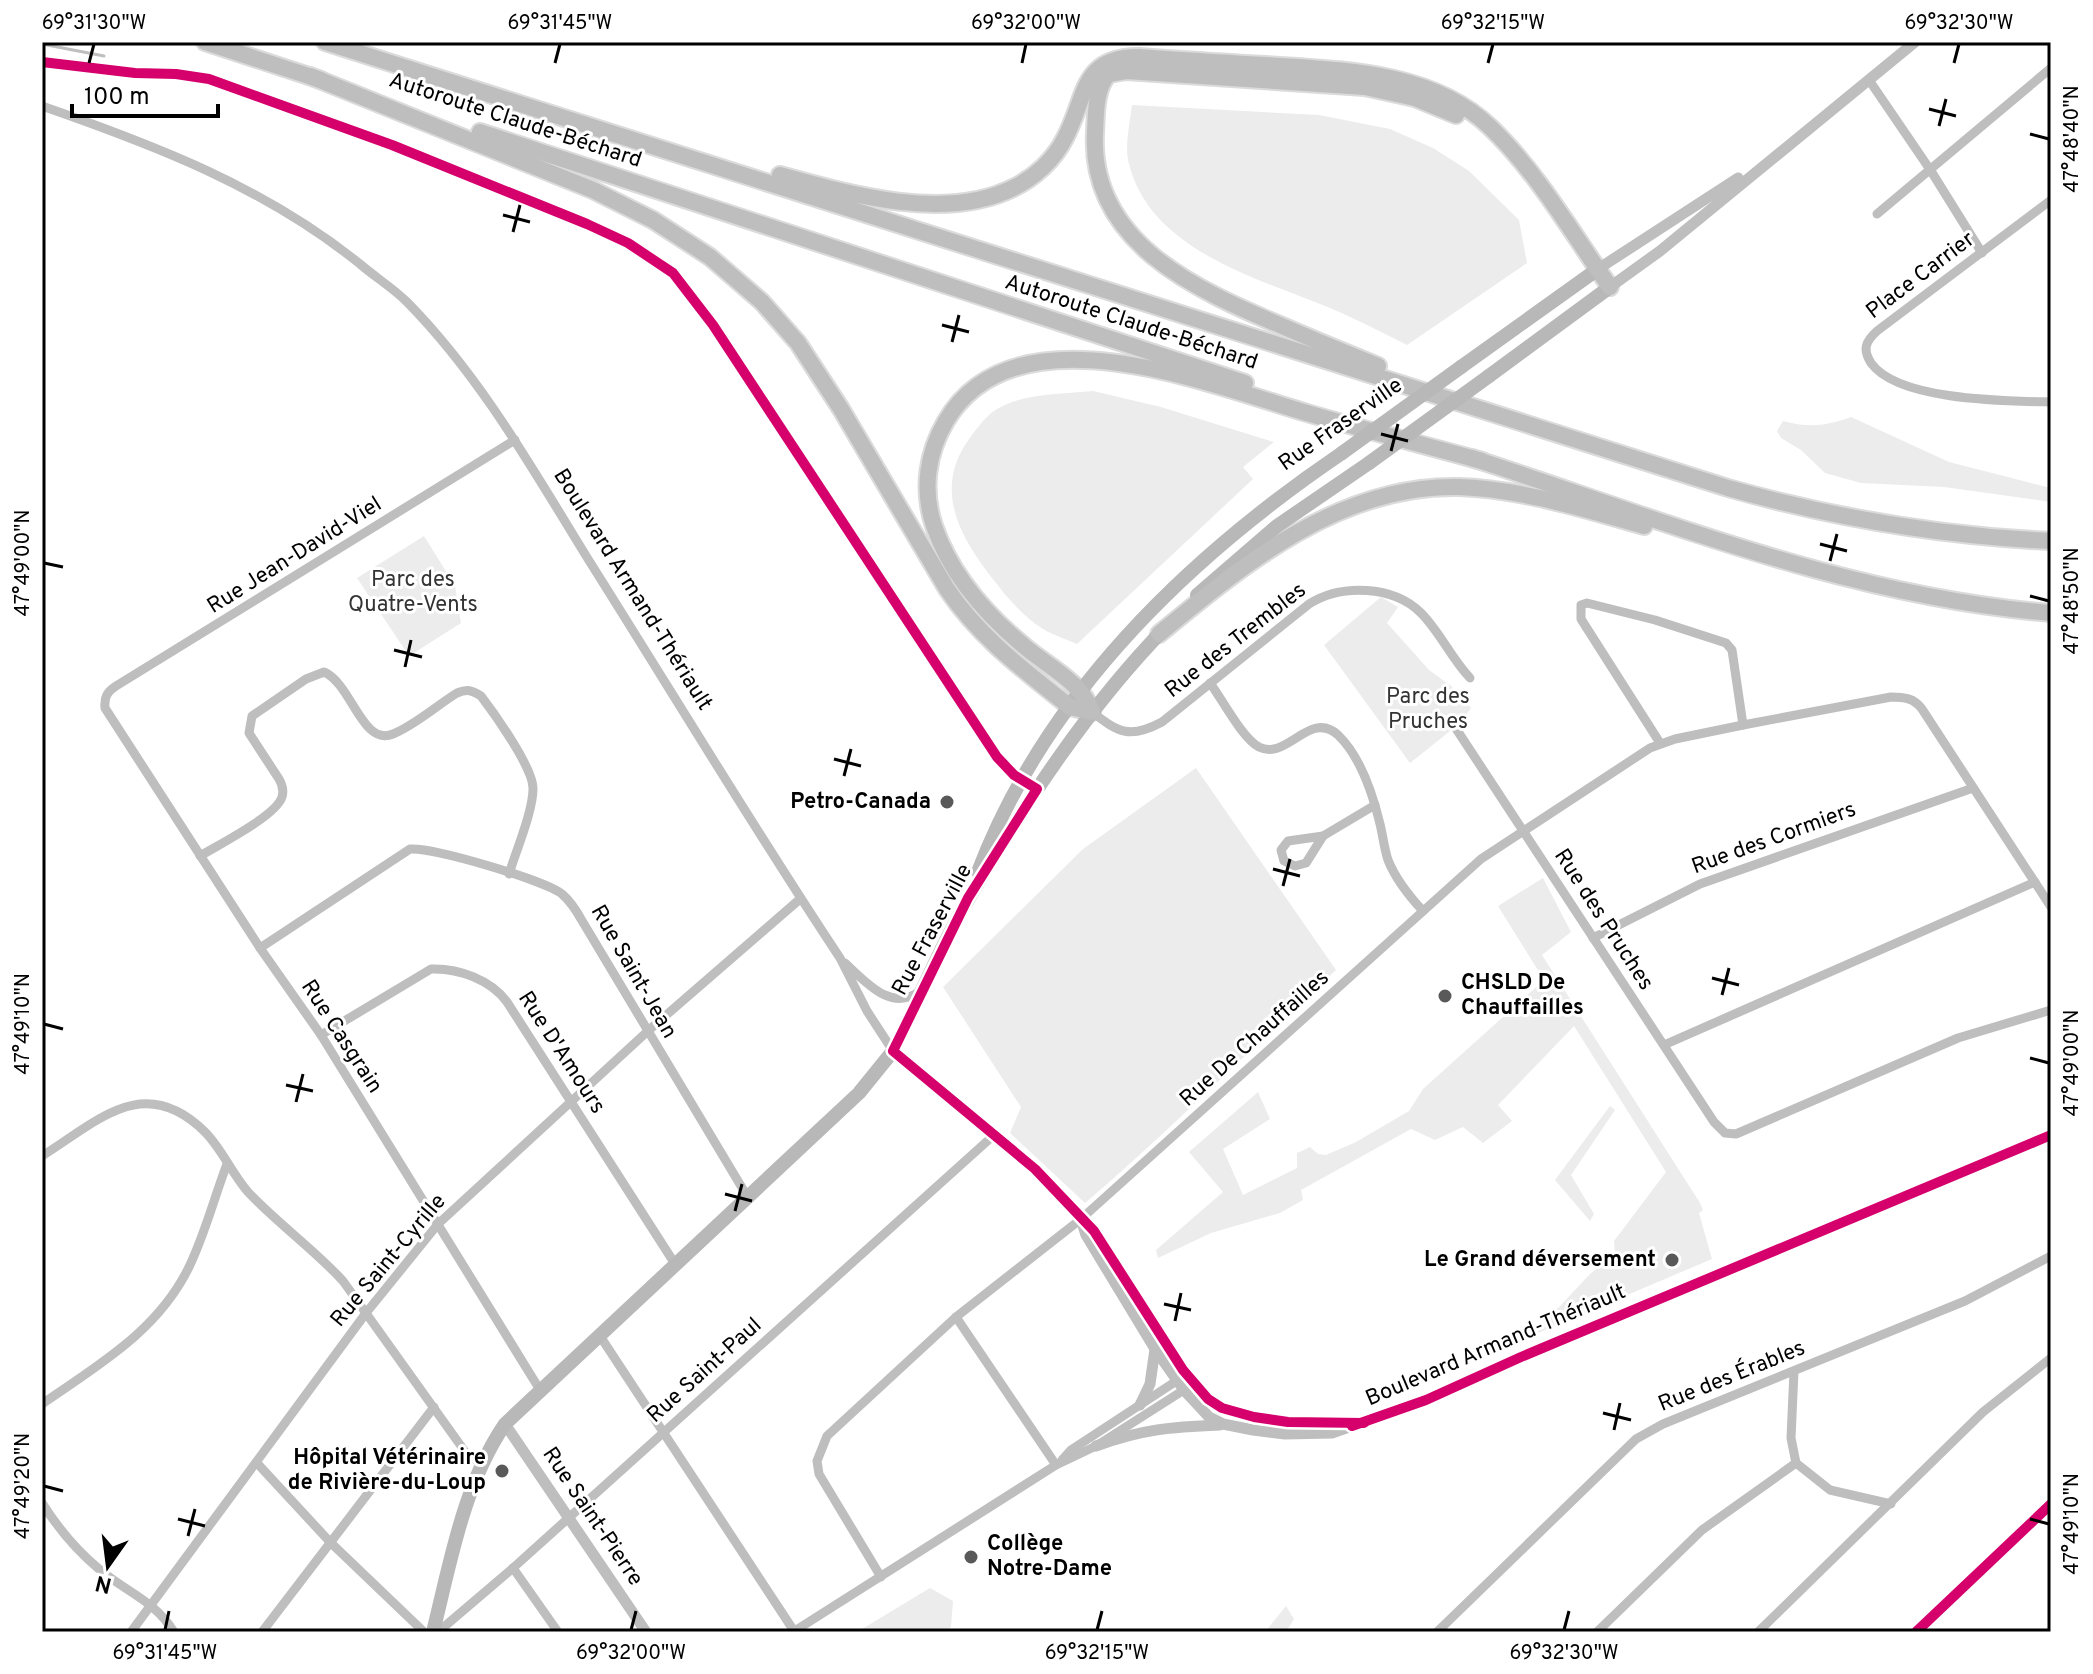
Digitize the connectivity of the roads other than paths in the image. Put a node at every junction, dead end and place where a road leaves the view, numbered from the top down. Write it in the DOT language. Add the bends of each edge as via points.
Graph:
graph roads {
  1 [pos="205,42"];
  2 [pos="325,42"];
  3 [pos="1915,42"];
  4 [pos="2051,68"];
  5 [pos="310,76"];
  6 [pos="1869,80"];
  7 [pos="486,93"];
  8 [pos="42,106"];
  9 [pos="1508,148"];
  10 [pos="1776,154"];
  11 [pos="1931,171"];
  12 [pos="2051,200"];
  13 [pos="1877,214"];
  14 [pos="1982,253"];
  15 [pos="1598,269"];
  16 [pos="1610,287"];
  17 [pos="2051,402"];
  18 [pos="1552,431"];
  19 [pos="515,440"];
  20 [pos="1482,461"];
  21 [pos="2051,541"];
  22 [pos="1868,584"];
  23 [pos="2051,613"];
  24 [pos="1159,634"];
  25 [pos="1470,678"];
  26 [pos="1210,683"];
  27 [pos="1082,691"];
  28 [pos="1070,707"];
  29 [pos="105,708"];
  30 [pos="1092,712"];
  31 [pos="1453,724"];
  32 [pos="1743,725"];
  33 [pos="1660,743"];
  34 [pos="1973,788"];
  35 [pos="1375,805"];
  36 [pos="1524,830"];
  37 [pos="1323,836"];
  38 [pos="200,856"];
  39 [pos="509,874"];
  40 [pos="2035,882"];
  41 [pos="968,898"];
  42 [pos="800,899"];
  43 [pos="2051,907"];
  44 [pos="1423,911"];
  45 [pos="1593,938"];
  46 [pos="260,948"];
  47 [pos="840,958"];
  48 [pos="925,986"];
  49 [pos="2051,1010"];
  50 [pos="649,1030"];
  51 [pos="321,1035"];
  52 [pos="1664,1045"];
  53 [pos="893,1051"];
  54 [pos="571,1102"];
  55 [pos="994,1135"];
  56 [pos="2051,1135"];
  57 [pos="42,1156"];
  58 [pos="227,1164"];
  59 [pos="747,1196"];
  60 [pos="1081,1219"];
  61 [pos="438,1224"];
  62 [pos="2051,1256"];
  63 [pos="675,1264"];
  64 [pos="366,1313"];
  65 [pos="956,1317"];
  66 [pos="600,1336"];
  67 [pos="1155,1349"];
  68 [pos="2051,1358"];
  69 [pos="1794,1371"];
  70 [pos="1185,1382"];
  71 [pos="540,1390"];
  72 [pos="42,1404"];
  73 [pos="1140,1405"];
  74 [pos="434,1407"];
  75 [pos="1364,1423"];
  76 [pos="505,1424"];
  77 [pos="1223,1424"];
  78 [pos="664,1432"];
  79 [pos="1096,1446"];
  80 [pos="257,1463"];
  81 [pos="1796,1463"];
  82 [pos="481,1464"];
  83 [pos="1056,1465"];
  84 [pos="42,1503"];
  85 [pos="1891,1504"];
  86 [pos="2051,1504"];
  87 [pos="569,1517"];
  88 [pos="330,1542"];
  89 [pos="513,1568"];
  90 [pos="881,1577"];
  91 [pos="153,1604"];
  92 [pos="131,1632"];
  93 [pos="174,1632"];
  94 [pos="262,1632"];
  95 [pos="424,1632"];
  96 [pos="435,1632"];
  97 [pos="558,1632"];
  98 [pos="646,1632"];
  99 [pos="793,1632"];
  100 [pos="1437,1632"];
  101 [pos="1597,1632"];
  102 [pos="1758,1632"];
  103 [pos="1916,1632"];
  1 -- 5 [label="highway, Autoroute Claude-Béchard"];
  2 -- 7 [label="highway, Autoroute Claude-Béchard"];
  3 -- 6 [label="street, Rue Fraserville"];
  4 -- 11 [label="street"];
  5 -- 20 [label="highway, Autoroute Claude-Béchard"];
  5 -- 28 [label="highway" via="628,207 690,243 746,286 809,358 968,618 1006,657"];
  6 -- 10 [label="street, Rue Fraserville"];
  6 -- 11 [label="street"];
  7 -- 9 [label="highway" via="816,185 928,203 989,197 1039,171 1066,137 1089,78 1105,62 1123,58 1320,69 1398,80 1468,110"];
  7 -- 18 [label="highway, Autoroute Claude-Béchard"];
  8 -- 19 [label="street, Boulevard Armand-Thériault" via="224,177 304,222 406,301"];
  9 -- 15 [label="highway"];
  9 -- 18 [label="highway" via="1440,107 1384,90 1126,71 1103,81 1095,140 1102,188 1121,224 1183,278 1348,354"];
  10 -- 15 [label="street, Rue Fraserville"];
  10 -- 16 [label="street, Rue Fraserville"];
  11 -- 13 [label="street"];
  11 -- 14 [label="street"];
  12 -- 14 [label="street, Place Carrier"];
  14 -- 17 [label="street, Place Carrier" via="1877,331 1866,345 1867,354 1879,371 1918,389 1968,398"];
  15 -- 16 [label="highway"];
  15 -- 27 [label="main road, Rue Fraserville, bridge" via="1278,497 1140,620"];
  16 -- 24 [label="main road, Rue Fraserville, bridge" via="1250,547"];
  18 -- 21 [label="highway, Autoroute Claude-Béchard" via="1714,484 1822,512 1914,529"];
  19 -- 29 [label="street, Rue Jean-David-Viel" via="116,686 104,700"];
  19 -- 42 [label="street, Boulevard Armand-Thériault"];
  20 -- 22 [label="highway, Autoroute Claude-Béchard"];
  20 -- 27 [label="highway" via="1134,366 1040,362 984,382 961,401 935,443 927,483 933,523 959,577 982,607"];
  22 -- 23 [label="highway, Autoroute Claude-Béchard"];
  22 -- 24 [label="highway" via="1772,565 1545,500 1481,488 1439,487 1375,498 1297,533 1226,580"];
  24 -- 30 [label="main road, Rue Fraserville"];
  25 -- 26 [label="street, Rue des Trembles" via="1419,611 1377,592 1347,590 1309,604"];
  26 -- 30 [label="street, Rue des Trembles" via="1162,722 1138,733 1122,731"];
  26 -- 35 [label="street" via="1260,748 1280,748 1317,728 1337,734"];
  27 -- 28 [label="main road, Rue Fraserville"];
  27 -- 30 [label="highway"];
  28 -- 30 [label="highway"];
  28 -- 41 [label="main road, Rue Fraserville" via="999,823"];
  29 -- 38 [label="street, Rue Casgrain"];
  30 -- 41 [label="main road, Rue Fraserville"];
  31 -- 36 [label="street, Rue des Pruches"];
  32 -- 33 [label="street, Rue De Chauffailles"];
  32 -- 33 [label="street" via="1732,650 1726,643 1594,602 1581,605 1581,619"];
  32 -- 34 [label="street, Rue De Chauffailles" via="1899,697 1916,702"];
  33 -- 36 [label="street, Rue De Chauffailles"];
  34 -- 40 [label="street"];
  34 -- 45 [label="street, Rue des Cormiers" via="1700,884"];
  35 -- 37 [label="street"];
  35 -- 44 [label="street" via="1388,860"];
  36 -- 44 [label="street, Rue De Chauffailles" via="1481,859"];
  36 -- 45 [label="street, Rue des Pruches"];
  37 -- 37 [label="street" via="1306,863 1284,861 1281,850 1288,841"];
  38 -- 39 [label="street" via="268,813 282,797 283,786 249,733 252,716 324,672 341,683 371,733 383,737 457,693 474,691 481,696 532,782 532,799"];
  38 -- 46 [label="street, Rue Casgrain"];
  39 -- 46 [label="street, Rue Saint-Jean" via="410,849"];
  39 -- 50 [label="street, Rue Saint-Jean" via="552,888 572,904"];
  40 -- 43 [label="street"];
  40 -- 52 [label="street"];
  41 -- 48 [label="main road, Rue Fraserville"];
  42 -- 47 [label="street, Boulevard Armand-Thériault"];
  42 -- 50 [label="street, Rue Saint-Cyrille"];
  44 -- 60 [label="street, Rue De Chauffailles"];
  45 -- 52 [label="street, Rue des Pruches"];
  46 -- 51 [label="street, Rue Casgrain"];
  47 -- 48 [label="street" via="873,989 891,998 915,995"];
  47 -- 53 [label="street, Boulevard Armand-Thériault"];
  48 -- 53 [label="main road, Rue Fraserville"];
  49 -- 52 [label="street, Rue des Pruches" via="1958,1038 1736,1134 1725,1133 1714,1122"];
  50 -- 54 [label="street, Rue Saint-Cyrille"];
  50 -- 59 [label="street, Rue Saint-Jean"];
  51 -- 54 [label="street, Rue D'Amours" via="431,969 472,977 499,991"];
  51 -- 61 [label="street, Rue Casgrain"];
  53 -- 55 [label="street, Boulevard Armand-Thériault"];
  53 -- 59 [label="main road, Rue Fraserville" via="859,1093"];
  54 -- 61 [label="street, Rue Saint-Cyrille"];
  54 -- 63 [label="street, Rue D'Amours"];
  55 -- 60 [label="street, Boulevard Armand-Thériault"];
  55 -- 78 [label="street, Rue Saint-Paul"];
  56 -- 75 [label="street, Boulevard Armand-Thériault"];
  57 -- 58 [label="street" via="118,1109 139,1103 171,1108 188,1118 207,1134"];
  58 -- 64 [label="street" via="246,1190 326,1262"];
  58 -- 72 [label="street" via="187,1270 155,1318"];
  59 -- 63 [label="main road, Rue Fraserville"];
  60 -- 65 [label="street, Rue De Chauffailles"];
  60 -- 67 [label="street, Boulevard Armand-Thériault"];
  60 -- 70 [label="street, Boulevard Armand-Thériault" via="1094,1231"];
  61 -- 64 [label="street, Rue Saint-Cyrille"];
  61 -- 71 [label="street, Rue Casgrain"];
  62 -- 69 [label="street, Rue des Érables" via="1965,1301"];
  63 -- 66 [label="main road, Rue Fraserville"];
  64 -- 74 [label="street"];
  64 -- 80 [label="street, Rue Saint-Cyrille"];
  65 -- 83 [label="street"];
  65 -- 90 [label="street, Rue De Chauffailles" via="827,1436 817,1461 819,1474"];
  66 -- 71 [label="main road, Rue Fraserville"];
  66 -- 78 [label="street"];
  67 -- 70 [label="street, Boulevard Armand-Thériault"];
  67 -- 73 [label="street" via="1150,1384"];
  68 -- 85 [label="street" via="1983,1412"];
  69 -- 81 [label="street" via="1791,1425"];
  69 -- 100 [label="street, Rue des Érables" via="1636,1439"];
  70 -- 73 [label="street"];
  70 -- 75 [label="street, Boulevard Armand-Thériault" via="1238,1414 1288,1422"];
  70 -- 77 [label="street, Boulevard Armand-Thériault" via="1209,1417"];
  70 -- 79 [label="street"];
  71 -- 76 [label="main road, Rue Fraserville"];
  73 -- 83 [label="street"];
  74 -- 82 [label="street" via="466,1453"];
  74 -- 88 [label="street"];
  75 -- 77 [label="street, Boulevard Armand-Thériault" via="1310,1434"];
  76 -- 82 [label="main road, Rue Fraserville"];
  76 -- 87 [label="street, Rue Saint-Pierre"];
  77 -- 79 [label="street" via="1134,1432"];
  78 -- 87 [label="street, Rue Saint-Paul"];
  78 -- 99 [label="street"];
  79 -- 83 [label="street"];
  80 -- 88 [label="street"];
  80 -- 91 [label="street, Rue Saint-Cyrille"];
  81 -- 85 [label="street" via="1830,1490"];
  81 -- 101 [label="street" via="1702,1530"];
  82 -- 96 [label="main road, Rue Fraserville"];
  83 -- 90 [label="street"];
  84 -- 91 [label="street" via="101,1571"];
  85 -- 102 [label="street"];
  86 -- 103 [label="street"];
  87 -- 89 [label="street, Rue Saint-Paul"];
  87 -- 98 [label="street, Rue Saint-Pierre"];
  88 -- 94 [label="street"];
  88 -- 95 [label="street"];
  89 -- 96 [label="street, Rue Saint-Paul"];
  89 -- 97 [label="street"];
  90 -- 99 [label="street"];
  91 -- 92 [label="street, Rue Saint-Cyrille"];
  91 -- 93 [label="street"];
}
